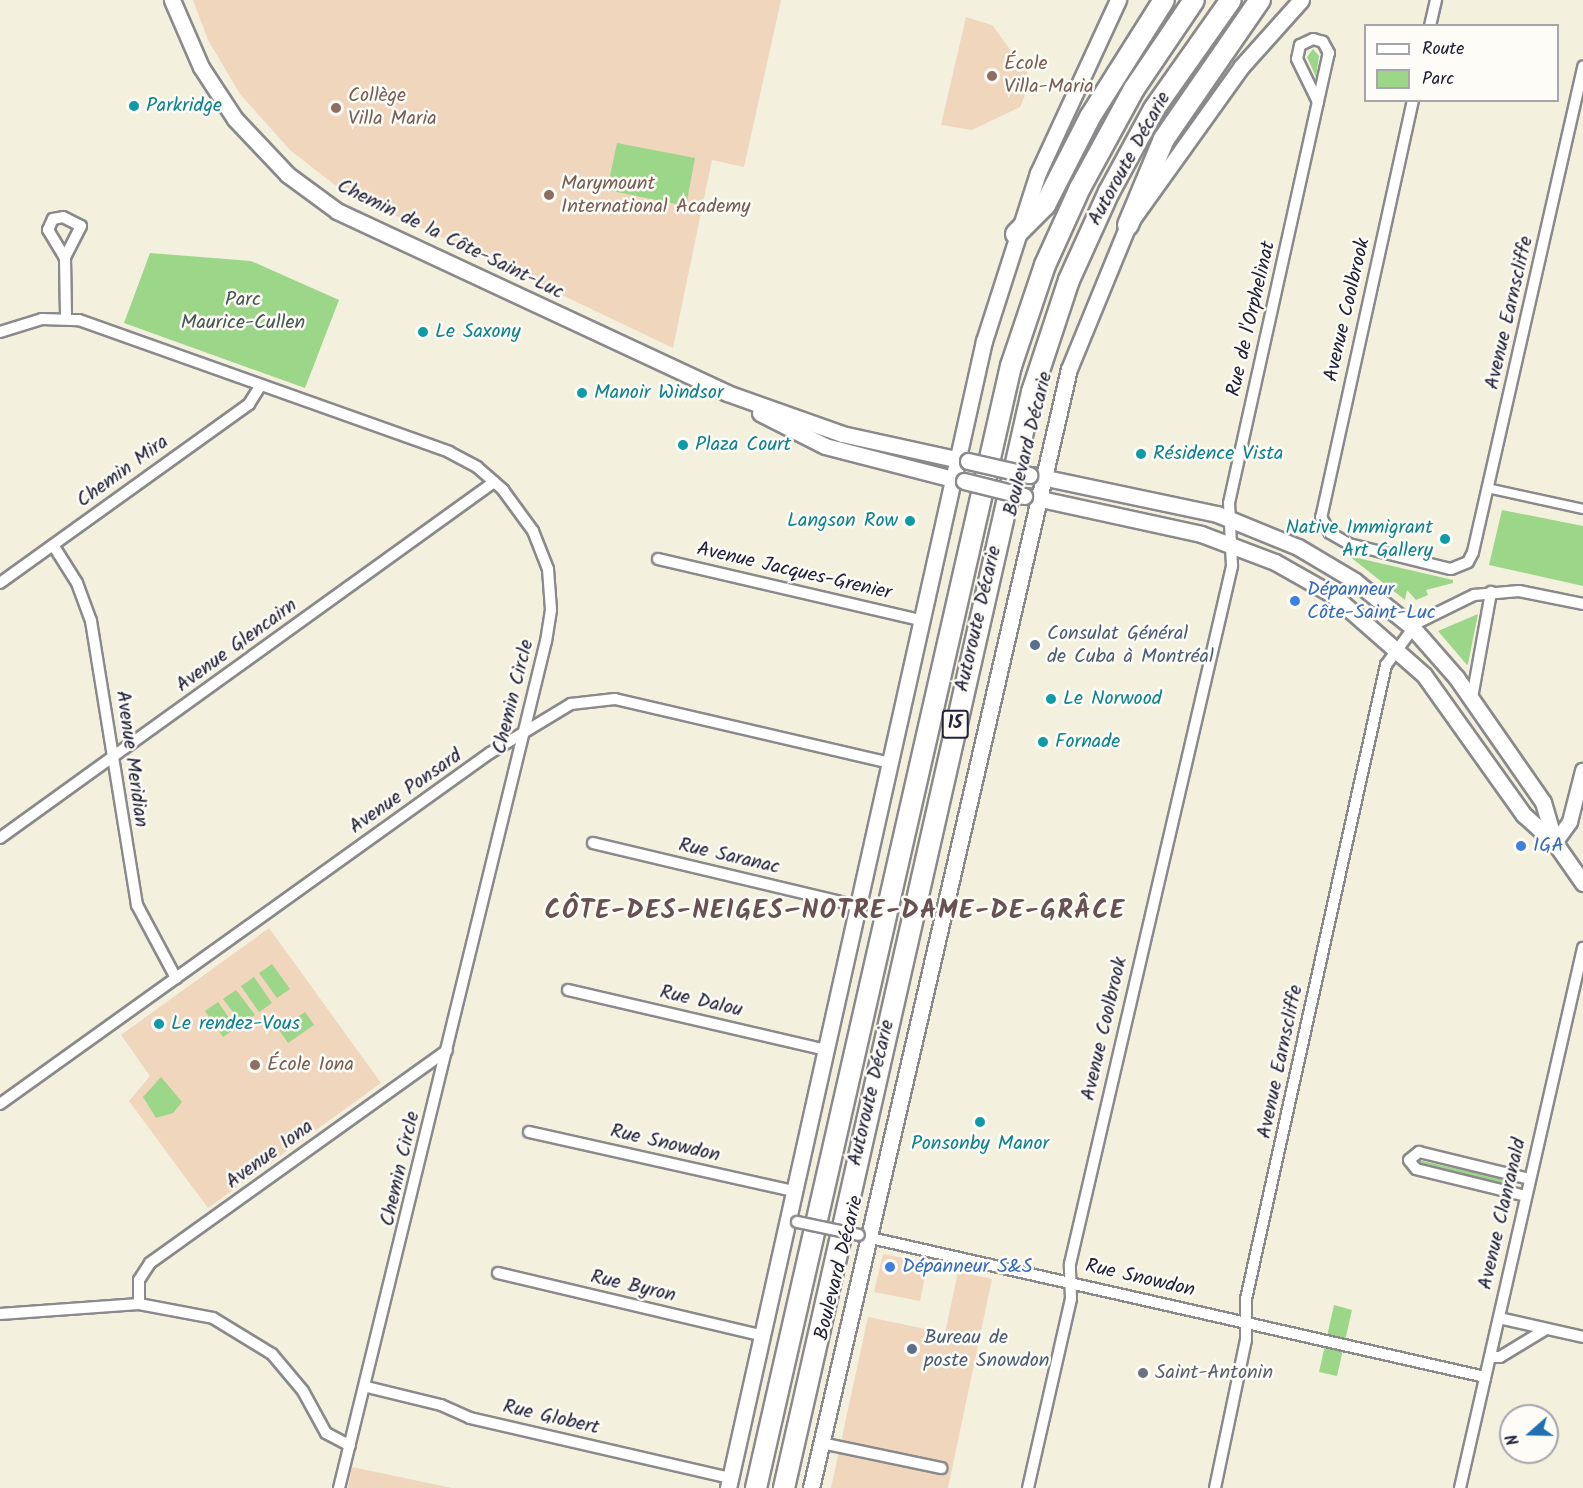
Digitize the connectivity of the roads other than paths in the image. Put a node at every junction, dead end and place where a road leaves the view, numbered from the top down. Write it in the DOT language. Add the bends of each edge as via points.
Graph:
graph roads {
  1 [pos="172,0"];
  2 [pos="1118,0"];
  3 [pos="1164,0"];
  4 [pos="1194,0"];
  5 [pos="1231,0"];
  6 [pos="1260,0"];
  7 [pos="1301,0"];
  8 [pos="1308,0"];
  9 [pos="1436,0"];
  10 [pos="1280,24"];
  11 [pos="1430,24"];
  12 [pos="1583,66"];
  13 [pos="1318,102"];
  14 [pos="1413,102"];
  15 [pos="1128,225"];
  16 [pos="1016,234"];
  17 [pos="65,258"];
  18 [pos="66,318"];
  19 [pos="0,332"];
  20 [pos="261,385"];
  21 [pos="727,393"];
  22 [pos="963,461"];
  23 [pos="1035,476"];
  24 [pos="958,480"];
  25 [pos="494,482"];
  26 [pos="1487,488"];
  27 [pos="1030,497"];
  28 [pos="1583,509"];
  29 [pos="1230,519"];
  30 [pos="53,545"];
  31 [pos="1233,545"];
  32 [pos="658,559"];
  33 [pos="1465,564"];
  34 [pos="0,583"];
  35 [pos="1491,591"];
  36 [pos="1583,604"];
  37 [pos="921,620"];
  38 [pos="1412,627"];
  39 [pos="1396,646"];
  40 [pos="1472,698"];
  41 [pos="524,731"];
  42 [pos="112,757"];
  43 [pos="889,763"];
  44 [pos="1583,771"];
  45 [pos="0,838"];
  46 [pos="593,843"];
  47 [pos="1555,843"];
  48 [pos="1583,883"];
  49 [pos="857,906"];
  50 [pos="1583,948"];
  51 [pos="176,978"];
  52 [pos="568,990"];
  53 [pos="447,1050"];
  54 [pos="825,1050"];
  55 [pos="0,1104"];
  56 [pos="529,1132"];
  57 [pos="1530,1179"];
  58 [pos="793,1191"];
  59 [pos="1526,1196"];
  60 [pos="792,1221"];
  61 [pos="865,1236"];
  62 [pos="498,1273"];
  63 [pos="1070,1281"];
  64 [pos="139,1304"];
  65 [pos="0,1314"];
  66 [pos="1499,1318"];
  67 [pos="1247,1323"];
  68 [pos="1546,1329"];
  69 [pos="761,1335"];
  70 [pos="1583,1337"];
  71 [pos="1490,1357"];
  72 [pos="1485,1377"];
  73 [pos="367,1387"];
  74 [pos="821,1443"];
  75 [pos="350,1446"];
  76 [pos="941,1468"];
  77 [pos="729,1483"];
  78 [pos="339,1488"];
  79 [pos="756,1488"];
  80 [pos="784,1488"];
  81 [pos="811,1488"];
  82 [pos="1028,1488"];
  83 [pos="1215,1488"];
  84 [pos="1460,1488"];
  1 -- 21 [label="main road, Chemin de la Côte-Saint-Luc" via="198,61 235,119 319,199 372,230"];
  2 -- 16 [label="main road" via="1060,121"];
  3 -- 16 [label="highway" via="1090,117 1045,205"];
  4 -- 79 [label="highway, Autoroute Décarie / 15" via="1134,89 1076,198 1045,265 1005,386"];
  5 -- 80 [label="highway, Autoroute Décarie / 15" via="1154,109 1109,192 1070,280 1032,392"];
  6 -- 15 [label="highway" via="1164,139"];
  7 -- 10 [label="main road, Boulevard Décarie"];
  8 -- 10 [label="street, Boulevard Décarie"];
  9 -- 11 [label="street"];
  10 -- 15 [label="main road, Boulevard Décarie" via="1241,67"];
  12 -- 26 [label="street, Avenue Earnscliffe"];
  13 -- 13 [label="street, Rue de l'Orphelinat" via="1297,59 1300,45 1313,39 1326,45 1329,53"];
  13 -- 29 [label="street, Rue de l'Orphelinat"];
  14 -- 33 [label="street, Avenue Coolbrook" via="1322,511 1326,528 1364,549 1445,568"];
  15 -- 23 [label="main road, Boulevard Décarie" via="1074,355"];
  16 -- 22 [label="main road"];
  17 -- 18 [label="street"];
  18 -- 19 [label="street, Chemin Circle" via="32,321"];
  18 -- 20 [label="street, Chemin Circle"];
  20 -- 25 [label="street, Chemin Circle" via="449,452"];
  20 -- 30 [label="street, Chemin Mira" via="249,404"];
  21 -- 22 [label="main road, Chemin de la Côte-Saint-Luc" via="842,434"];
  21 -- 24 [label="main road, Chemin de la Côte-Saint-Luc" via="806,439"];
  22 -- 23 [label="main road, Chemin de la Côte-Saint-Luc, bridge"];
  22 -- 24 [label="main road"];
  23 -- 27 [label="main road, Boulevard Décarie"];
  23 -- 29 [label="main road, Chemin de la Côte-Saint-Luc"];
  24 -- 27 [label="main road, Chemin de la Côte-Saint-Luc, bridge"];
  24 -- 37 [label="main road"];
  25 -- 41 [label="street, Chemin Circle" via="533,531 550,582 550,626"];
  25 -- 42 [label="street, Avenue Glencairn"];
  26 -- 28 [label="street"];
  26 -- 33 [label="street, Avenue Earnscliffe" via="1473,552"];
  27 -- 31 [label="main road, Chemin de la Côte-Saint-Luc"];
  27 -- 61 [label="main road, Boulevard Décarie"];
  29 -- 31 [label="street, Rue de l'Orphelinat"];
  29 -- 38 [label="main road, Chemin de la Côte-Saint-Luc" via="1325,562"];
  30 -- 34 [label="street, Chemin Mira"];
  30 -- 42 [label="street, Avenue Meridian" via="89,612"];
  31 -- 39 [label="main road, Chemin de la Côte-Saint-Luc" via="1313,583"];
  31 -- 63 [label="street, Avenue Coolbrook"];
  32 -- 37 [label="street, Avenue Jacques-Grenier"];
  35 -- 36 [label="street, Avenue Earnscliffe" via="1529,592"];
  35 -- 38 [label="street, Avenue Earnscliffe" via="1443,606"];
  35 -- 40 [label="street"];
  37 -- 43 [label="main road"];
  38 -- 39 [label="street, Avenue Earnscliffe"];
  38 -- 40 [label="main road, Chemin de la Côte-Saint-Luc"];
  39 -- 47 [label="main road, Chemin de la Côte-Saint-Luc" via="1449,706 1524,815"];
  39 -- 67 [label="street, Avenue Earnscliffe" via="1381,681 1246,1299"];
  40 -- 47 [label="main road, Chemin de la Côte-Saint-Luc" via="1543,802"];
  41 -- 43 [label="street, Avenue Ponsard" via="572,704 615,699"];
  41 -- 51 [label="street, Avenue Ponsard"];
  41 -- 53 [label="street, Chemin Circle"];
  42 -- 45 [label="street, Avenue Glencairn"];
  42 -- 51 [label="street, Avenue Meridian" via="137,905"];
  43 -- 49 [label="main road"];
  44 -- 47 [label="street" via="1570,822"];
  46 -- 49 [label="street, Rue Saranac"];
  47 -- 48 [label="main road, Chemin de la Côte-Saint-Luc"];
  49 -- 54 [label="main road"];
  50 -- 57 [label="street, Avenue Clanranald"];
  51 -- 55 [label="street, Avenue Ponsard"];
  52 -- 54 [label="street, Rue Dalou"];
  53 -- 64 [label="street, Avenue Iona" via="150,1263 139,1280"];
  53 -- 73 [label="street, Chemin Circle"];
  54 -- 58 [label="main road"];
  56 -- 58 [label="street, Rue Snowdon"];
  57 -- 59 [label="street, Avenue Clanranald"];
  57 -- 59 [label="street" via="1419,1152 1409,1157 1416,1169"];
  58 -- 60 [label="main road"];
  59 -- 66 [label="street, Avenue Clanranald"];
  60 -- 61 [label="street, Rue Snowdon, bridge"];
  60 -- 69 [label="main road"];
  61 -- 63 [label="street, Rue Snowdon"];
  61 -- 74 [label="main road, Boulevard Décarie"];
  62 -- 69 [label="street, Rue Byron"];
  63 -- 67 [label="street, Rue Snowdon"];
  63 -- 82 [label="street, Avenue Coolbrook"];
  64 -- 65 [label="street"];
  64 -- 75 [label="street" via="203,1314 251,1339 292,1376 330,1438"];
  66 -- 68 [label="street"];
  66 -- 71 [label="street, Avenue Clanranald"];
  67 -- 72 [label="street, Rue Snowdon"];
  67 -- 83 [label="street, Avenue Earnscliffe"];
  68 -- 70 [label="street"];
  68 -- 71 [label="street" via="1500,1357"];
  69 -- 77 [label="main road"];
  71 -- 72 [label="street, Avenue Clanranald"];
  72 -- 84 [label="street, Avenue Clanranald"];
  73 -- 75 [label="street, Chemin Circle"];
  73 -- 77 [label="street, Rue Globert" via="441,1405 470,1418"];
  74 -- 76 [label="street"];
  74 -- 81 [label="main road, Boulevard Décarie"];
  75 -- 78 [label="street, Chemin Circle"];
}
